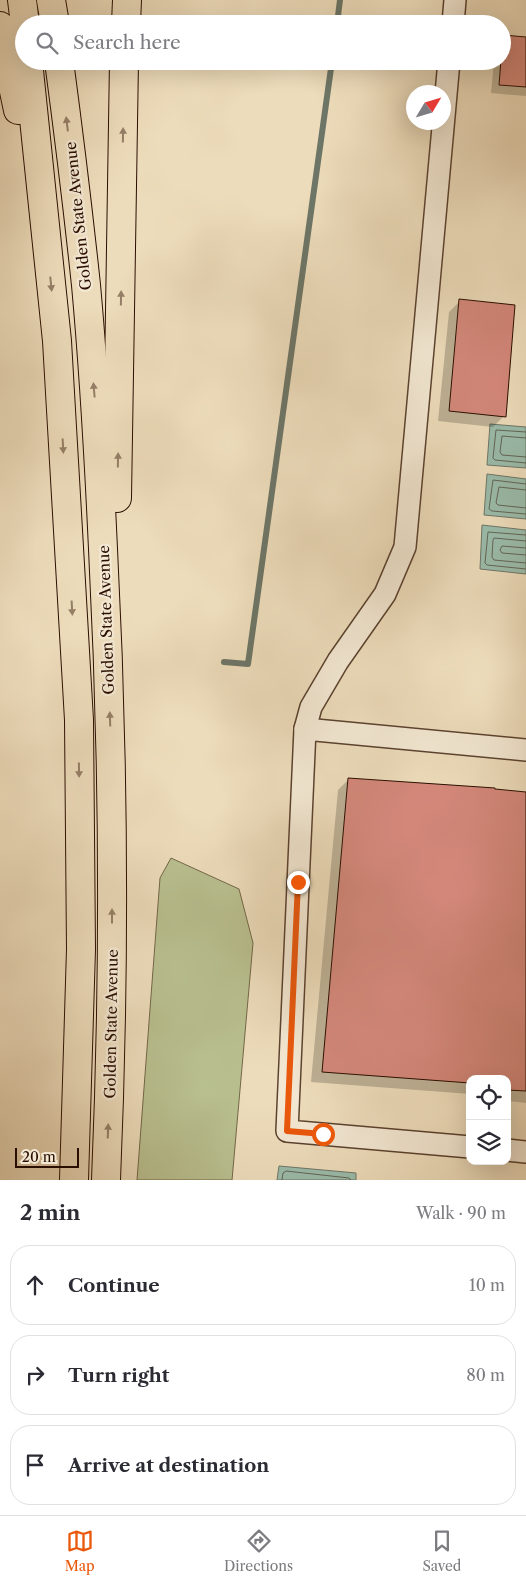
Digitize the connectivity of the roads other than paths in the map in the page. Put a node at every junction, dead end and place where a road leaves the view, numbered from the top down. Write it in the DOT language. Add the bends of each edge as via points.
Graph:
graph roads {
  1 [pos="22,0"];
  2 [pos="52,0"];
  3 [pos="127,0"];
  4 [pos="455,0"];
  5 [pos="23,15"];
  6 [pos="53,15"];
  7 [pos="126,15"];
  8 [pos="454,15"];
  9 [pos="0,26"];
  10 [pos="29,70"];
  11 [pos="60,70"];
  12 [pos="124,70"];
  13 [pos="448,70"];
  14 [pos="47,243"];
  15 [pos="107,631"];
  16 [pos="305,730"];
  17 [pos="526,750"];
  18 [pos="466,1147"];
  19 [pos="511,1150"];
  20 [pos="526,1152"];
  21 [pos="74,1180"];
  22 [pos="106,1180"];
  1 -- 5 [label="highway"];
  2 -- 6 [label="highway"];
  3 -- 7 [label="highway"];
  4 -- 8 [label="lane"];
  9 -- 14 [label="highway"];
  10 -- 14 [label="highway, Golden State Avenue"];
  15 -- 11 [label="highway, Golden State Avenue, one-way" via="97,418 86,285"];
  15 -- 12 [label="highway, one-way" via="117,508"];
  13 -- 16 [label="lane" via="405,547 385,594 338,661 311,707"];
  14 -- 21 [label="highway, Golden State Avenue, one-way" via="57,341 79,720 81,949"];
  22 -- 15 [label="highway, Golden State Avenue, one-way" via="112,931"];
  16 -- 17 [label="lane"];
  16 -- 18 [label="lane" via="287,1131"];
  19 -- 20 [label="lane"];
}
